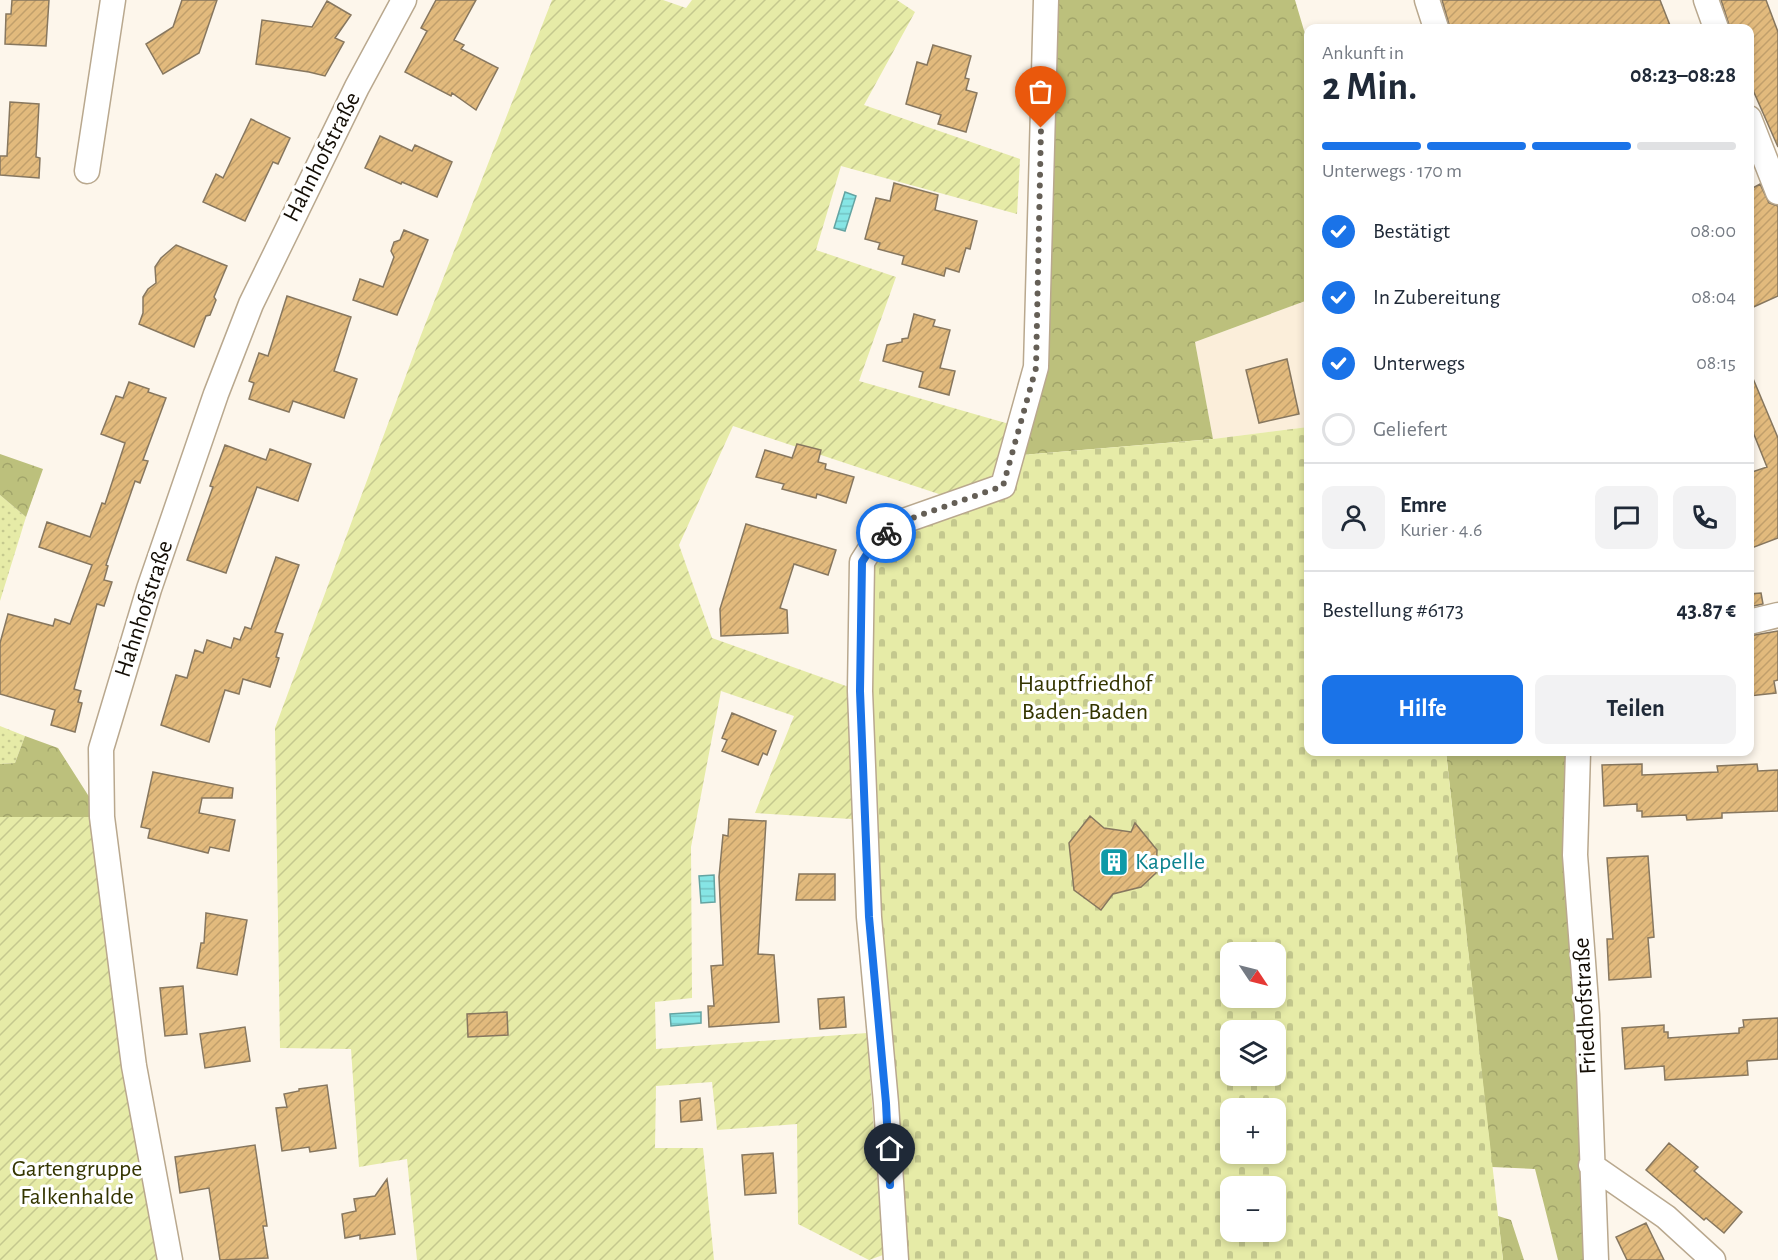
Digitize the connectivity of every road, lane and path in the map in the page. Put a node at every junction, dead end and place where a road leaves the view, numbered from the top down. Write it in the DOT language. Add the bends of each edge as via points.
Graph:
graph roads {
  1 [pos="112,0"];
  2 [pos="404,0"];
  3 [pos="1046,0"];
  4 [pos="1427,0"];
  5 [pos="1706,0"];
  6 [pos="1435,24"];
  7 [pos="1715,24"];
  8 [pos="1754,131"];
  9 [pos="87,171"];
  10 [pos="1778,192"];
  11 [pos="1778,615"];
  12 [pos="1754,621"];
  13 [pos="1578,756"];
  14 [pos="1591,1165"];
  15 [pos="170,1260"];
  16 [pos="896,1260"];
  17 [pos="1596,1260"];
  18 [pos="1713,1260"];
  1 -- 9 [label="street"];
  2 -- 15 [label="street, Hahnhofstraße" via="251,304 148,589 101,749 102,817 134,1066"];
  3 -- 16 [label="street" via="1036,368 1003,486 898,523 876,540 862,562 860,691 869,917"];
  4 -- 6 [label="street"];
  5 -- 7 [label="street"];
  8 -- 10 [label="street"];
  11 -- 12 [label="street"];
  13 -- 14 [label="street, Friedhofstraße" via="1575,855 1587,1015"];
  14 -- 17 [label="street, Friedhofstraße"];
  14 -- 18 [label="street" via="1666,1217"];
}
